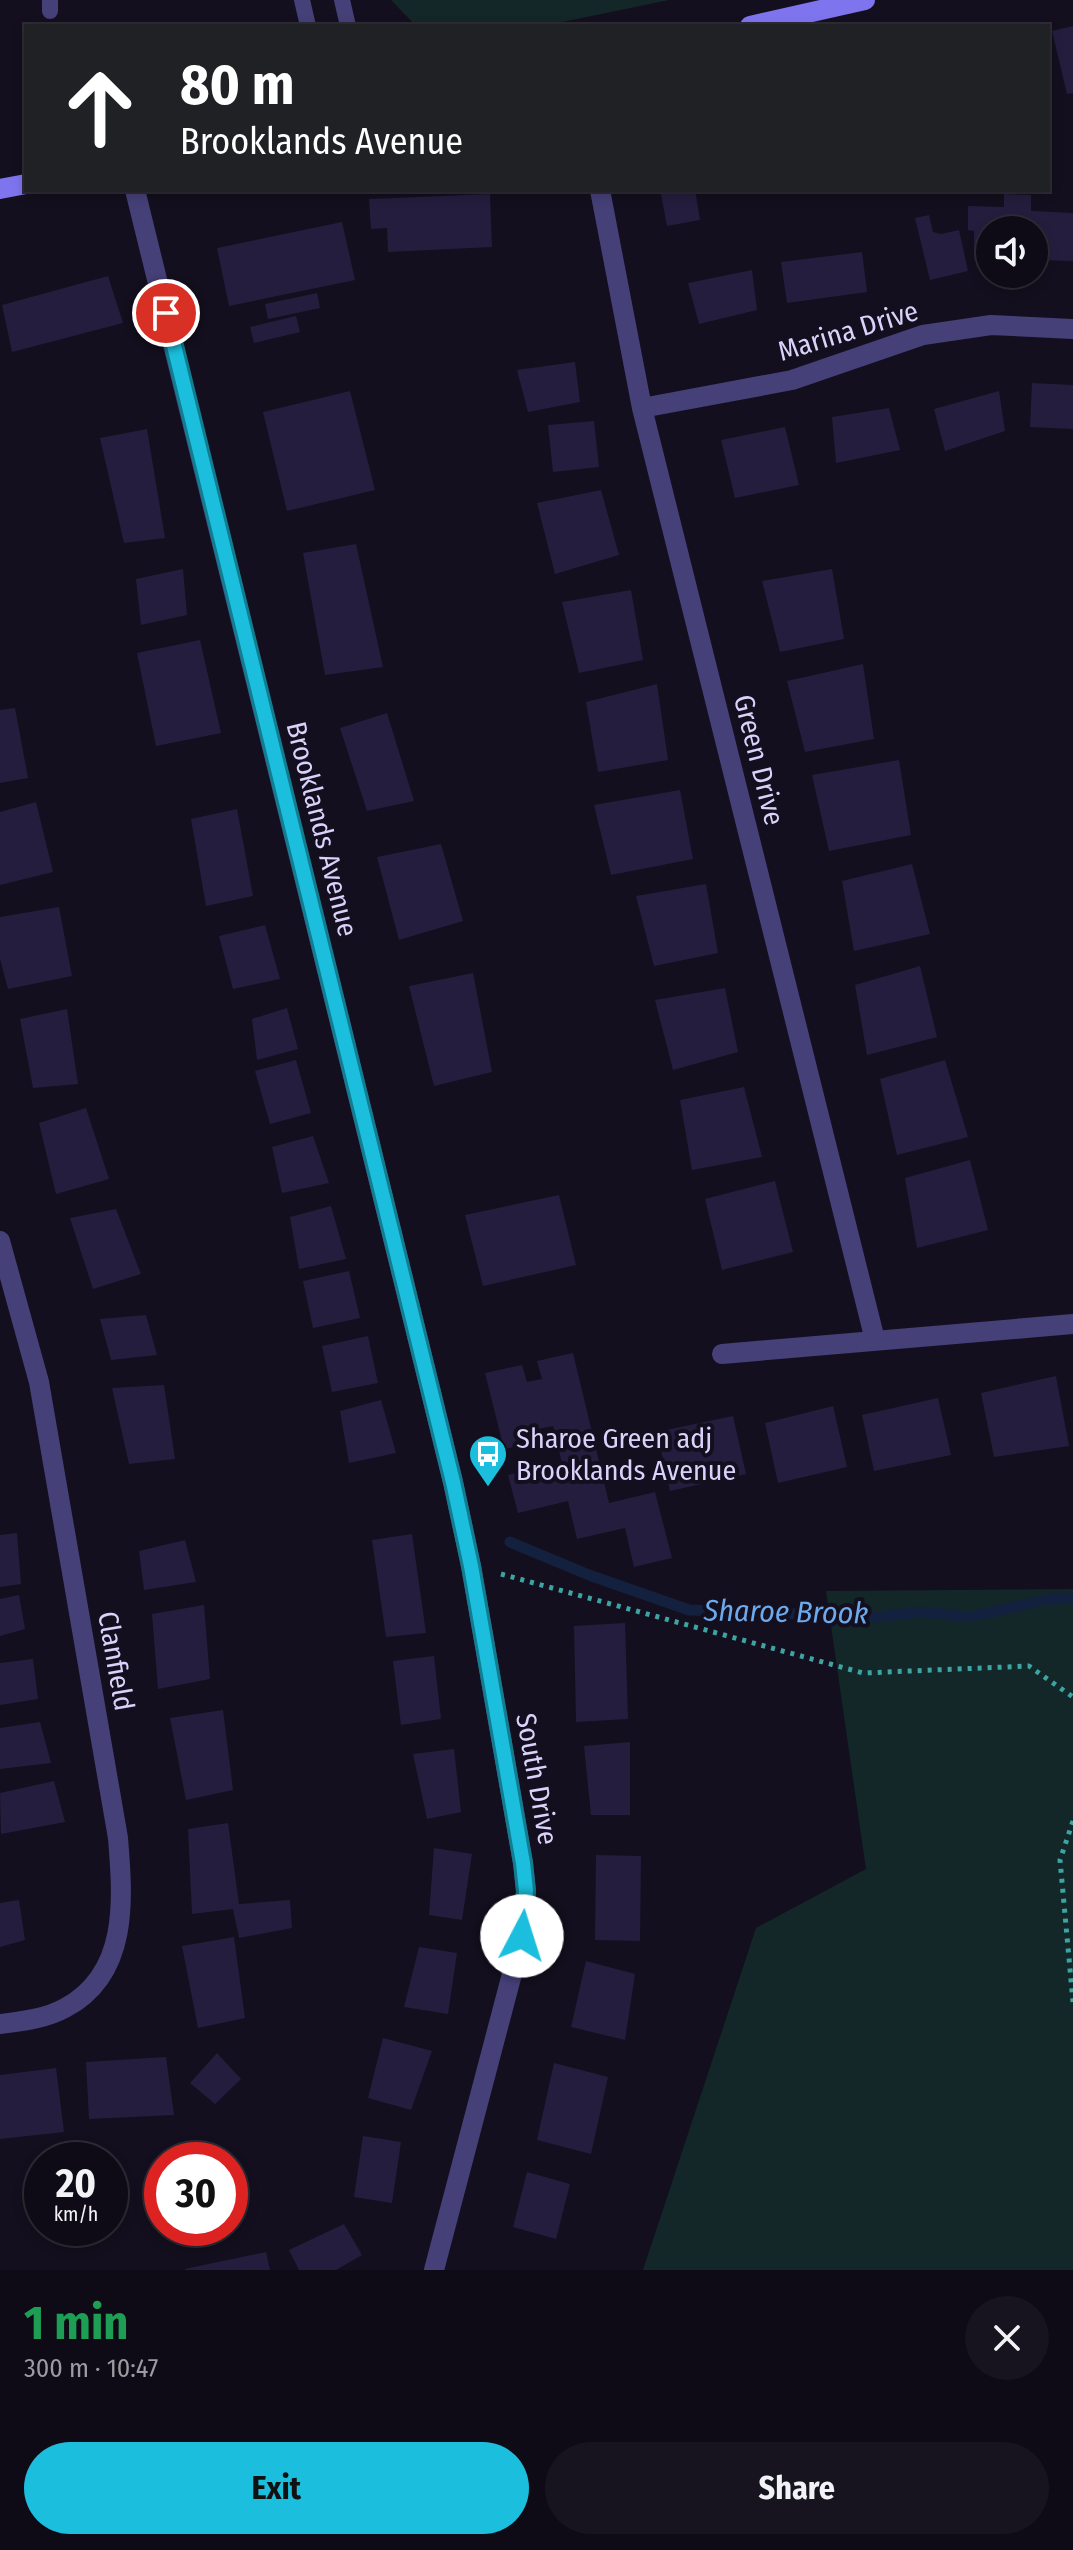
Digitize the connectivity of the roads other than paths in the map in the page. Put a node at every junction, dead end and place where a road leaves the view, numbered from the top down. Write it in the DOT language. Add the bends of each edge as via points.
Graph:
graph roads {
  1 [pos="302,0"];
  2 [pos="342,0"];
  3 [pos="865,0"];
  4 [pos="308,24"];
  5 [pos="348,24"];
  6 [pos="759,24"];
  7 [pos="24,184"];
  8 [pos="0,189"];
  9 [pos="135,192"];
  10 [pos="600,192"];
  11 [pos="1073,329"];
  12 [pos="642,408"];
  13 [pos="0,1241"];
  14 [pos="1073,1324"];
  15 [pos="875,1340"];
  16 [pos="722,1354"];
  17 [pos="453,1482"];
  18 [pos="0,2024"];
  19 [pos="434,2270"];
  1 -- 4 [label="lane"];
  2 -- 5 [label="lane"];
  3 -- 6 [label="street"];
  7 -- 8 [label="street"];
  9 -- 17 [label="street, Brooklands Avenue"];
  10 -- 12 [label="street, Green Drive"];
  11 -- 12 [label="street, Marina Drive" via="991,325 923,335 792,380"];
  12 -- 15 [label="street, Green Drive"];
  13 -- 18 [label="street, Clanfield" via="39,1382 122,1882 116,1944 99,1981 64,2009"];
  14 -- 15 [label="street"];
  15 -- 16 [label="street"];
  17 -- 19 [label="street, South Drive" via="523,1863 526,1911"];
}
